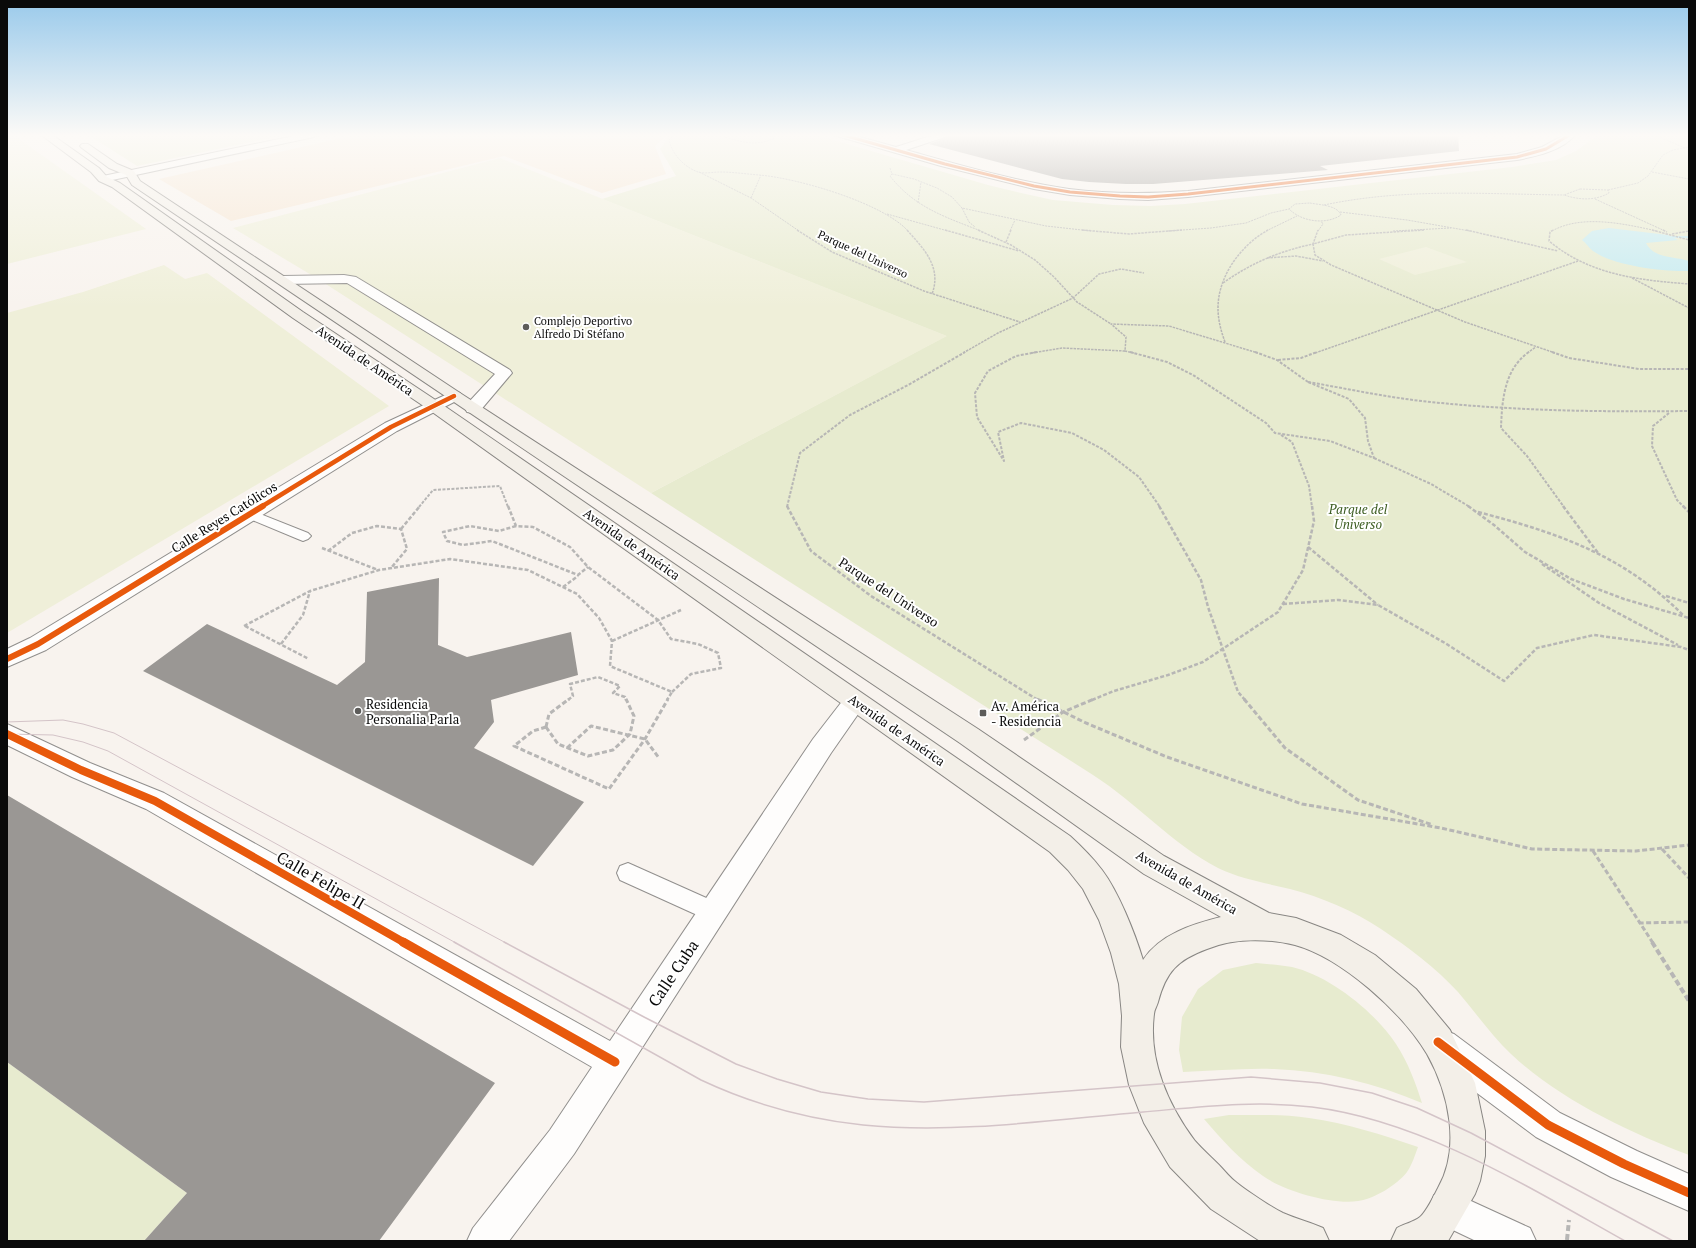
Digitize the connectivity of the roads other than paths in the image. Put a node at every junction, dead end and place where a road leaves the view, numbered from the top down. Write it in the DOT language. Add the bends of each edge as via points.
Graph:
graph roads {
  1 [pos="126,192"];
  2 [pos="150,192"];
  3 [pos="1074,192"];
  4 [pos="1206,192"];
  5 [pos="283,280"];
  6 [pos="454,396"];
  7 [pos="434,406"];
  8 [pos="473,408"];
  9 [pos="250,514"];
  10 [pos="303,536"];
  11 [pos="7,659"];
  12 [pos="855,700"];
  13 [pos="7,734"];
  14 [pos="628,873"];
  15 [pos="714,912"];
  16 [pos="1264,926"];
  17 [pos="1138,1016"];
  18 [pos="1438,1042"];
  19 [pos="615,1062"];
  20 [pos="1689,1193"];
  21 [pos="1433,1230"];
  22 [pos="1279,1234"];
  23 [pos="486,1241"];
  24 [pos="1310,1241"];
  25 [pos="1517,1241"];
  1 -- 7 [label="main road, Avenida de América" via="298,315"];
  2 -- 5 [label="main road, Avenida de América"];
  3 -- 4 [label="street" via="1148,197"];
  5 -- 6 [label="main road, Avenida de América"];
  5 -- 8 [label="street" via="351,280 504,372"];
  6 -- 7 [label="street, Calle Reyes Católicos"];
  6 -- 8 [label="main road, Avenida de América"];
  7 -- 9 [label="street, Calle Reyes Católicos" via="391,427"];
  7 -- 12 [label="main road, Avenida de América"];
  8 -- 16 [label="main road, Avenida de América" via="963,731 1154,866"];
  9 -- 10 [label="lane"];
  9 -- 11 [label="street, Calle Reyes Católicos" via="38,644"];
  12 -- 15 [label="street, Calle Cuba"];
  12 -- 17 [label="main road, Avenida de América" via="1060,844 1078,861 1093,880 1112,916 1135,984"];
  13 -- 19 [label="street, Calle Felipe II" via="81,770 155,801"];
  14 -- 15 [label="lane"];
  15 -- 19 [label="street, Calle Cuba"];
  16 -- 17 [label="main road, Avenida de América" via="1223,930 1186,942 1169,952 1148,980"];
  16 -- 18 [label="main road, Avenida de América" via="1296,932 1330,945 1364,965 1405,1000"];
  17 -- 22 [label="main road, Avenida de América" via="1137,1047 1146,1085 1156,1111 1183,1154 1224,1196"];
  18 -- 20 [label="street" via="1548,1125 1624,1164"];
  18 -- 21 [label="main road, Avenida de América" via="1458,1083 1468,1131 1462,1181"];
  19 -- 23 [label="street, Calle Cuba" via="562,1142"];
  21 -- 25 [label="street"];
  22 -- 24 [label="main road, Avenida de América"];
}
